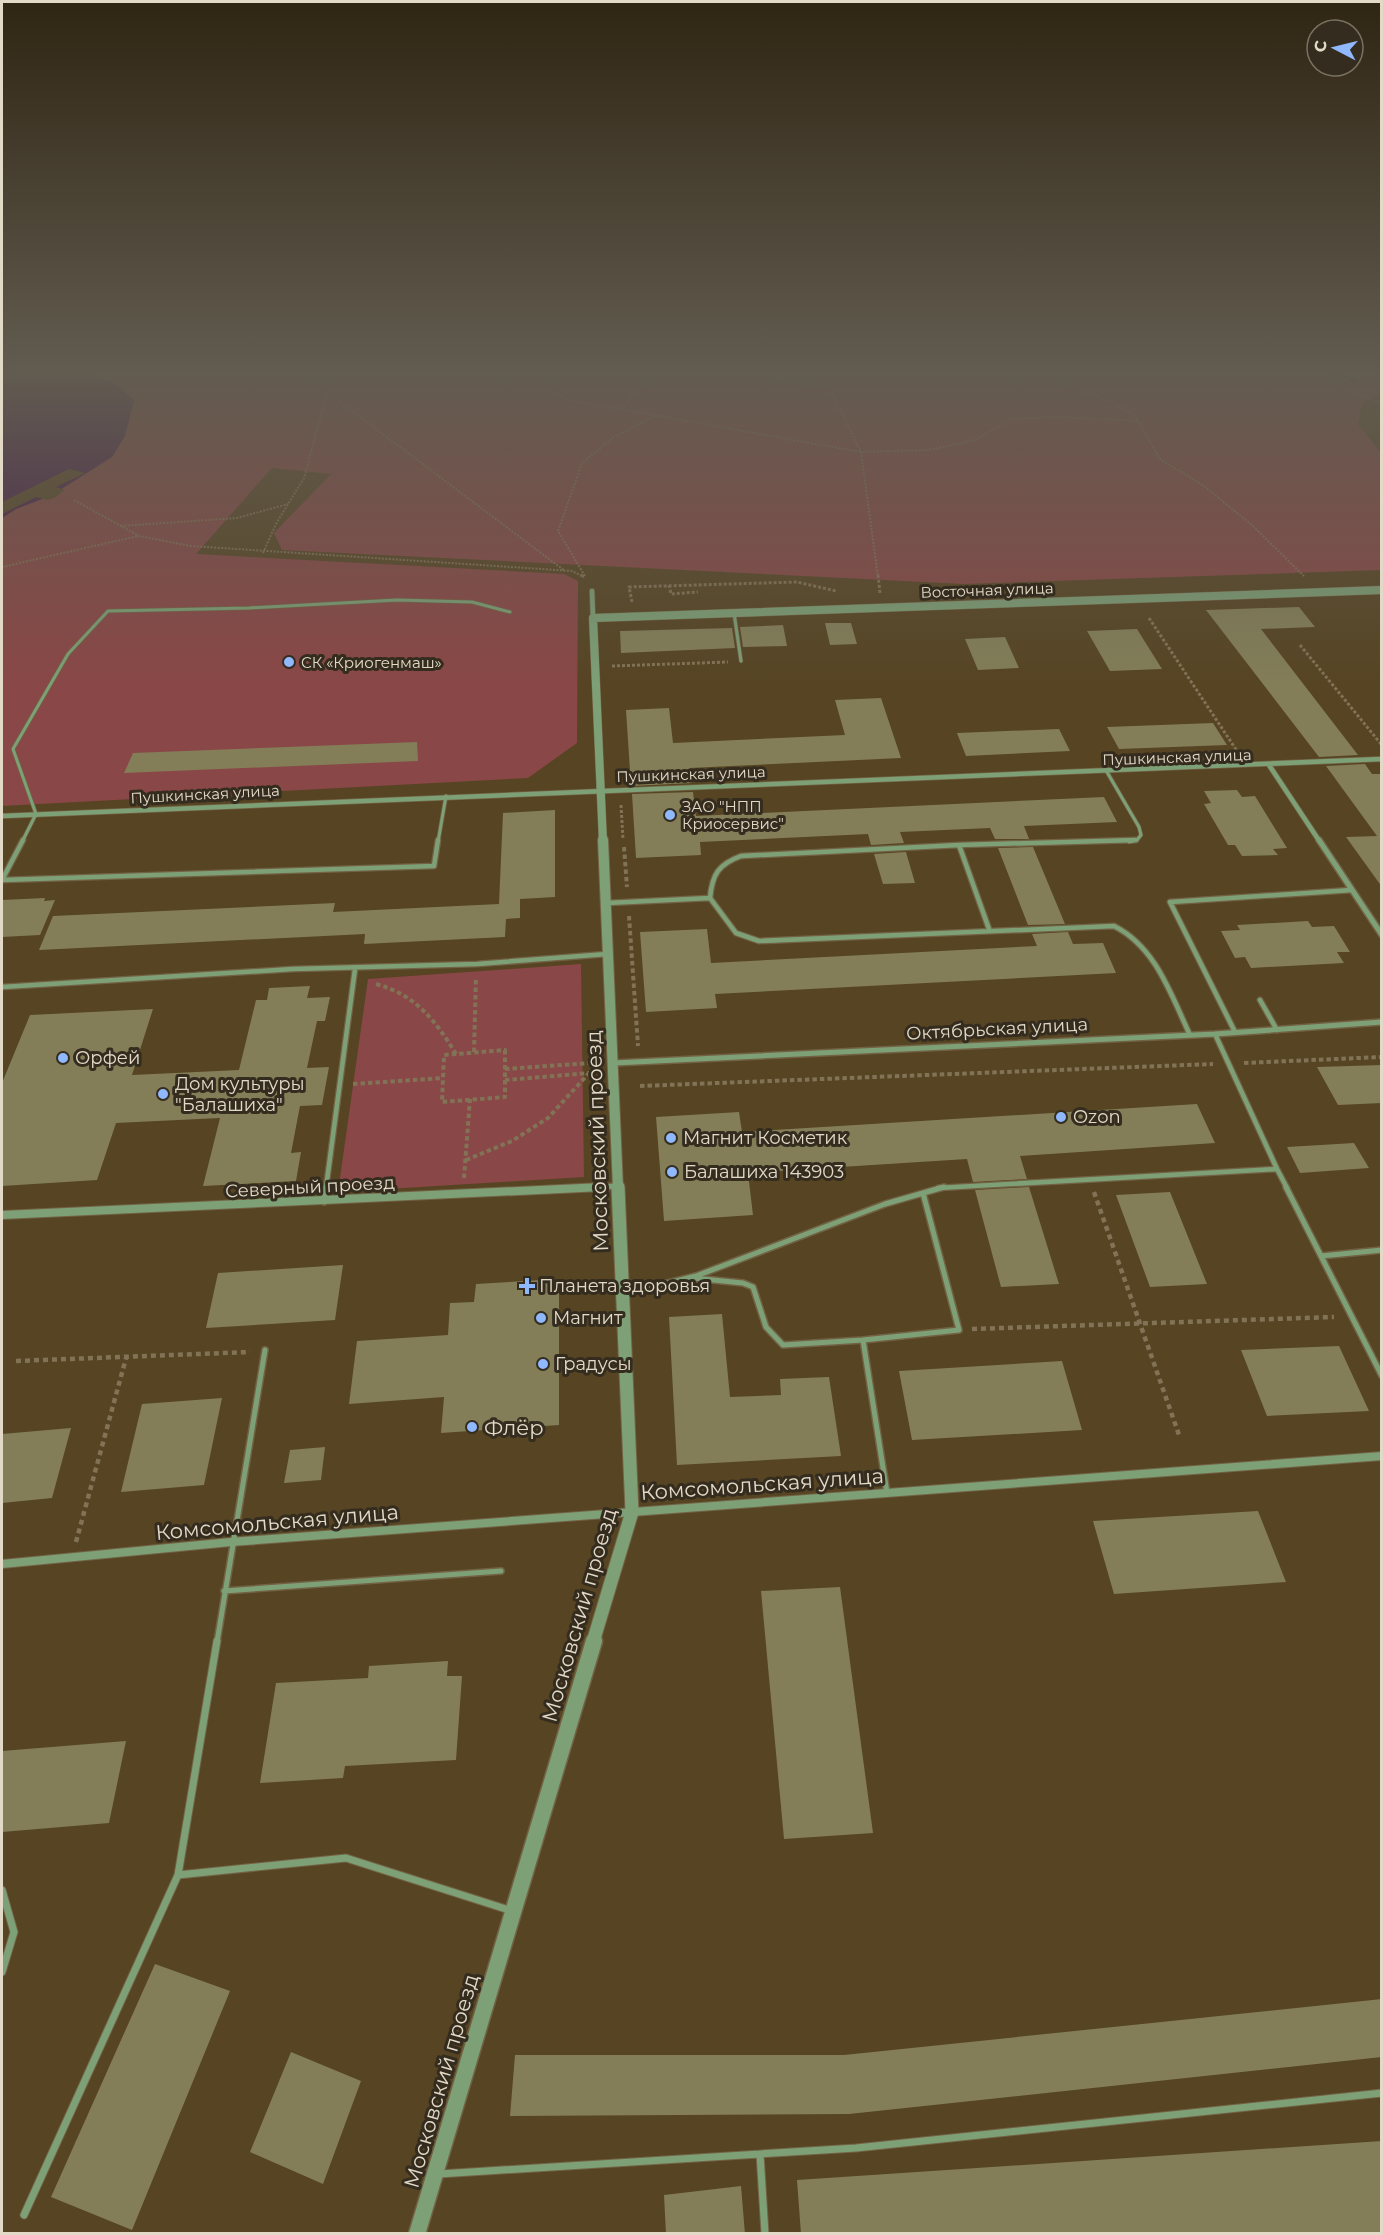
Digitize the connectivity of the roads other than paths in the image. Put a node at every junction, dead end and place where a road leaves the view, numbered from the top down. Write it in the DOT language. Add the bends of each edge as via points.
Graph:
graph roads {
  1 [pos="1382,590"];
  2 [pos="592,591"];
  3 [pos="510,612"];
  4 [pos="734,613"];
  5 [pos="593,618"];
  6 [pos="741,662"];
  7 [pos="1382,759"];
  8 [pos="1269,765"];
  9 [pos="1107,772"];
  10 [pos="601,790"];
  11 [pos="446,796"];
  12 [pos="36,814"];
  13 [pos="2,816"];
  14 [pos="959,845"];
  15 [pos="2,880"];
  16 [pos="1352,890"];
  17 [pos="710,898"];
  18 [pos="607,903"];
  19 [pos="989,929"];
  20 [pos="1381,934"];
  21 [pos="609,954"];
  22 [pos="355,969"];
  23 [pos="2,987"];
  24 [pos="1260,1000"];
  25 [pos="1382,1022"];
  26 [pos="1276,1030"];
  27 [pos="1235,1032"];
  28 [pos="1215,1034"];
  29 [pos="1190,1035"];
  30 [pos="614,1063"];
  31 [pos="1277,1169"];
  32 [pos="619,1186"];
  33 [pos="923,1193"];
  34 [pos="324,1202"];
  35 [pos="2,1215"];
  36 [pos="1382,1250"];
  37 [pos="1321,1256"];
  38 [pos="690,1278"];
  39 [pos="622,1295"];
  40 [pos="863,1340"];
  41 [pos="265,1350"];
  42 [pos="1382,1376"];
  43 [pos="1382,1456"];
  44 [pos="887,1493"];
  45 [pos="632,1512"];
  46 [pos="231,1542"];
  47 [pos="2,1564"];
  48 [pos="501,1571"];
  49 [pos="224,1591"];
  50 [pos="178,1875"];
  51 [pos="2,1890"];
  52 [pos="511,1911"];
  53 [pos="2,1972"];
  54 [pos="1382,2093"];
  55 [pos="760,2154"];
  56 [pos="434,2175"];
  57 [pos="24,2215"];
  58 [pos="417,2234"];
  59 [pos="765,2234"];
  1 -- 4 [label="street, Восточная улица"];
  2 -- 5 [label="street, Московский проезд"];
  3 -- 12 [label="lane" via="472,602 397,600 108,611 68,654 13,749"];
  4 -- 5 [label="street, Восточная улица"];
  4 -- 6 [label="lane"];
  5 -- 10 [label="street, Московский проезд"];
  7 -- 8 [label="street, Пушкинская улица"];
  8 -- 9 [label="street, Пушкинская улица"];
  8 -- 16 [label="street"];
  9 -- 10 [label="street, Пушкинская улица"];
  9 -- 14 [label="lane" via="1139,827 1142,836 1137,840"];
  10 -- 11 [label="street, Пушкинская улица"];
  10 -- 18 [label="street, Московский проезд"];
  11 -- 12 [label="street, Пушкинская улица"];
  11 -- 15 [label="lane" via="434,866"];
  12 -- 13 [label="street, Пушкинская улица"];
  12 -- 15 [label="lane"];
  14 -- 17 [label="lane" via="741,856 722,862 712,877"];
  14 -- 19 [label="lane"];
  16 -- 20 [label="street"];
  16 -- 27 [label="lane" via="1170,902"];
  17 -- 18 [label="lane"];
  17 -- 19 [label="lane" via="736,933 759,940"];
  18 -- 21 [label="street, Московский проезд"];
  19 -- 29 [label="lane" via="1098,924 1127,930 1150,955"];
  21 -- 22 [label="lane"];
  21 -- 30 [label="street, Московский проезд"];
  22 -- 23 [label="lane" via="293,969"];
  22 -- 34 [label="lane"];
  24 -- 26 [label="lane"];
  25 -- 26 [label="street, Октябрьская улица"];
  26 -- 27 [label="street, Октябрьская улица"];
  27 -- 28 [label="street, Октябрьская улица"];
  28 -- 29 [label="street, Октябрьская улица"];
  28 -- 31 [label="lane"];
  29 -- 30 [label="street, Октябрьская улица"];
  30 -- 32 [label="street, Московский проезд"];
  31 -- 33 [label="lane" via="943,1187"];
  31 -- 37 [label="lane"];
  32 -- 34 [label="street, Северный проезд"];
  32 -- 39 [label="street, Московский проезд"];
  33 -- 38 [label="lane"];
  33 -- 40 [label="lane" via="960,1330"];
  34 -- 35 [label="street, Северный проезд"];
  36 -- 37 [label="lane"];
  37 -- 42 [label="lane"];
  38 -- 39 [label="lane"];
  38 -- 40 [label="lane" via="753,1287 766,1332 783,1345"];
  39 -- 45 [label="street, Московский проезд"];
  40 -- 44 [label="lane"];
  41 -- 46 [label="lane"];
  43 -- 44 [label="street, Комсомольская улица"];
  44 -- 45 [label="street, Комсомольская улица"];
  45 -- 46 [label="street, Комсомольская улица"];
  45 -- 52 [label="street, Московский проезд"];
  46 -- 47 [label="street, Комсомольская улица"];
  46 -- 49 [label="lane"];
  48 -- 49 [label="lane"];
  49 -- 50 [label="lane"];
  50 -- 52 [label="lane" via="346,1858"];
  50 -- 57 [label="lane"];
  51 -- 53 [label="lane" via="14,1932"];
  52 -- 56 [label="street, Московский проезд"];
  54 -- 55 [label="lane" via="856,2148"];
  55 -- 56 [label="lane"];
  55 -- 59 [label="lane"];
  56 -- 58 [label="street, Московский проезд"];
}
